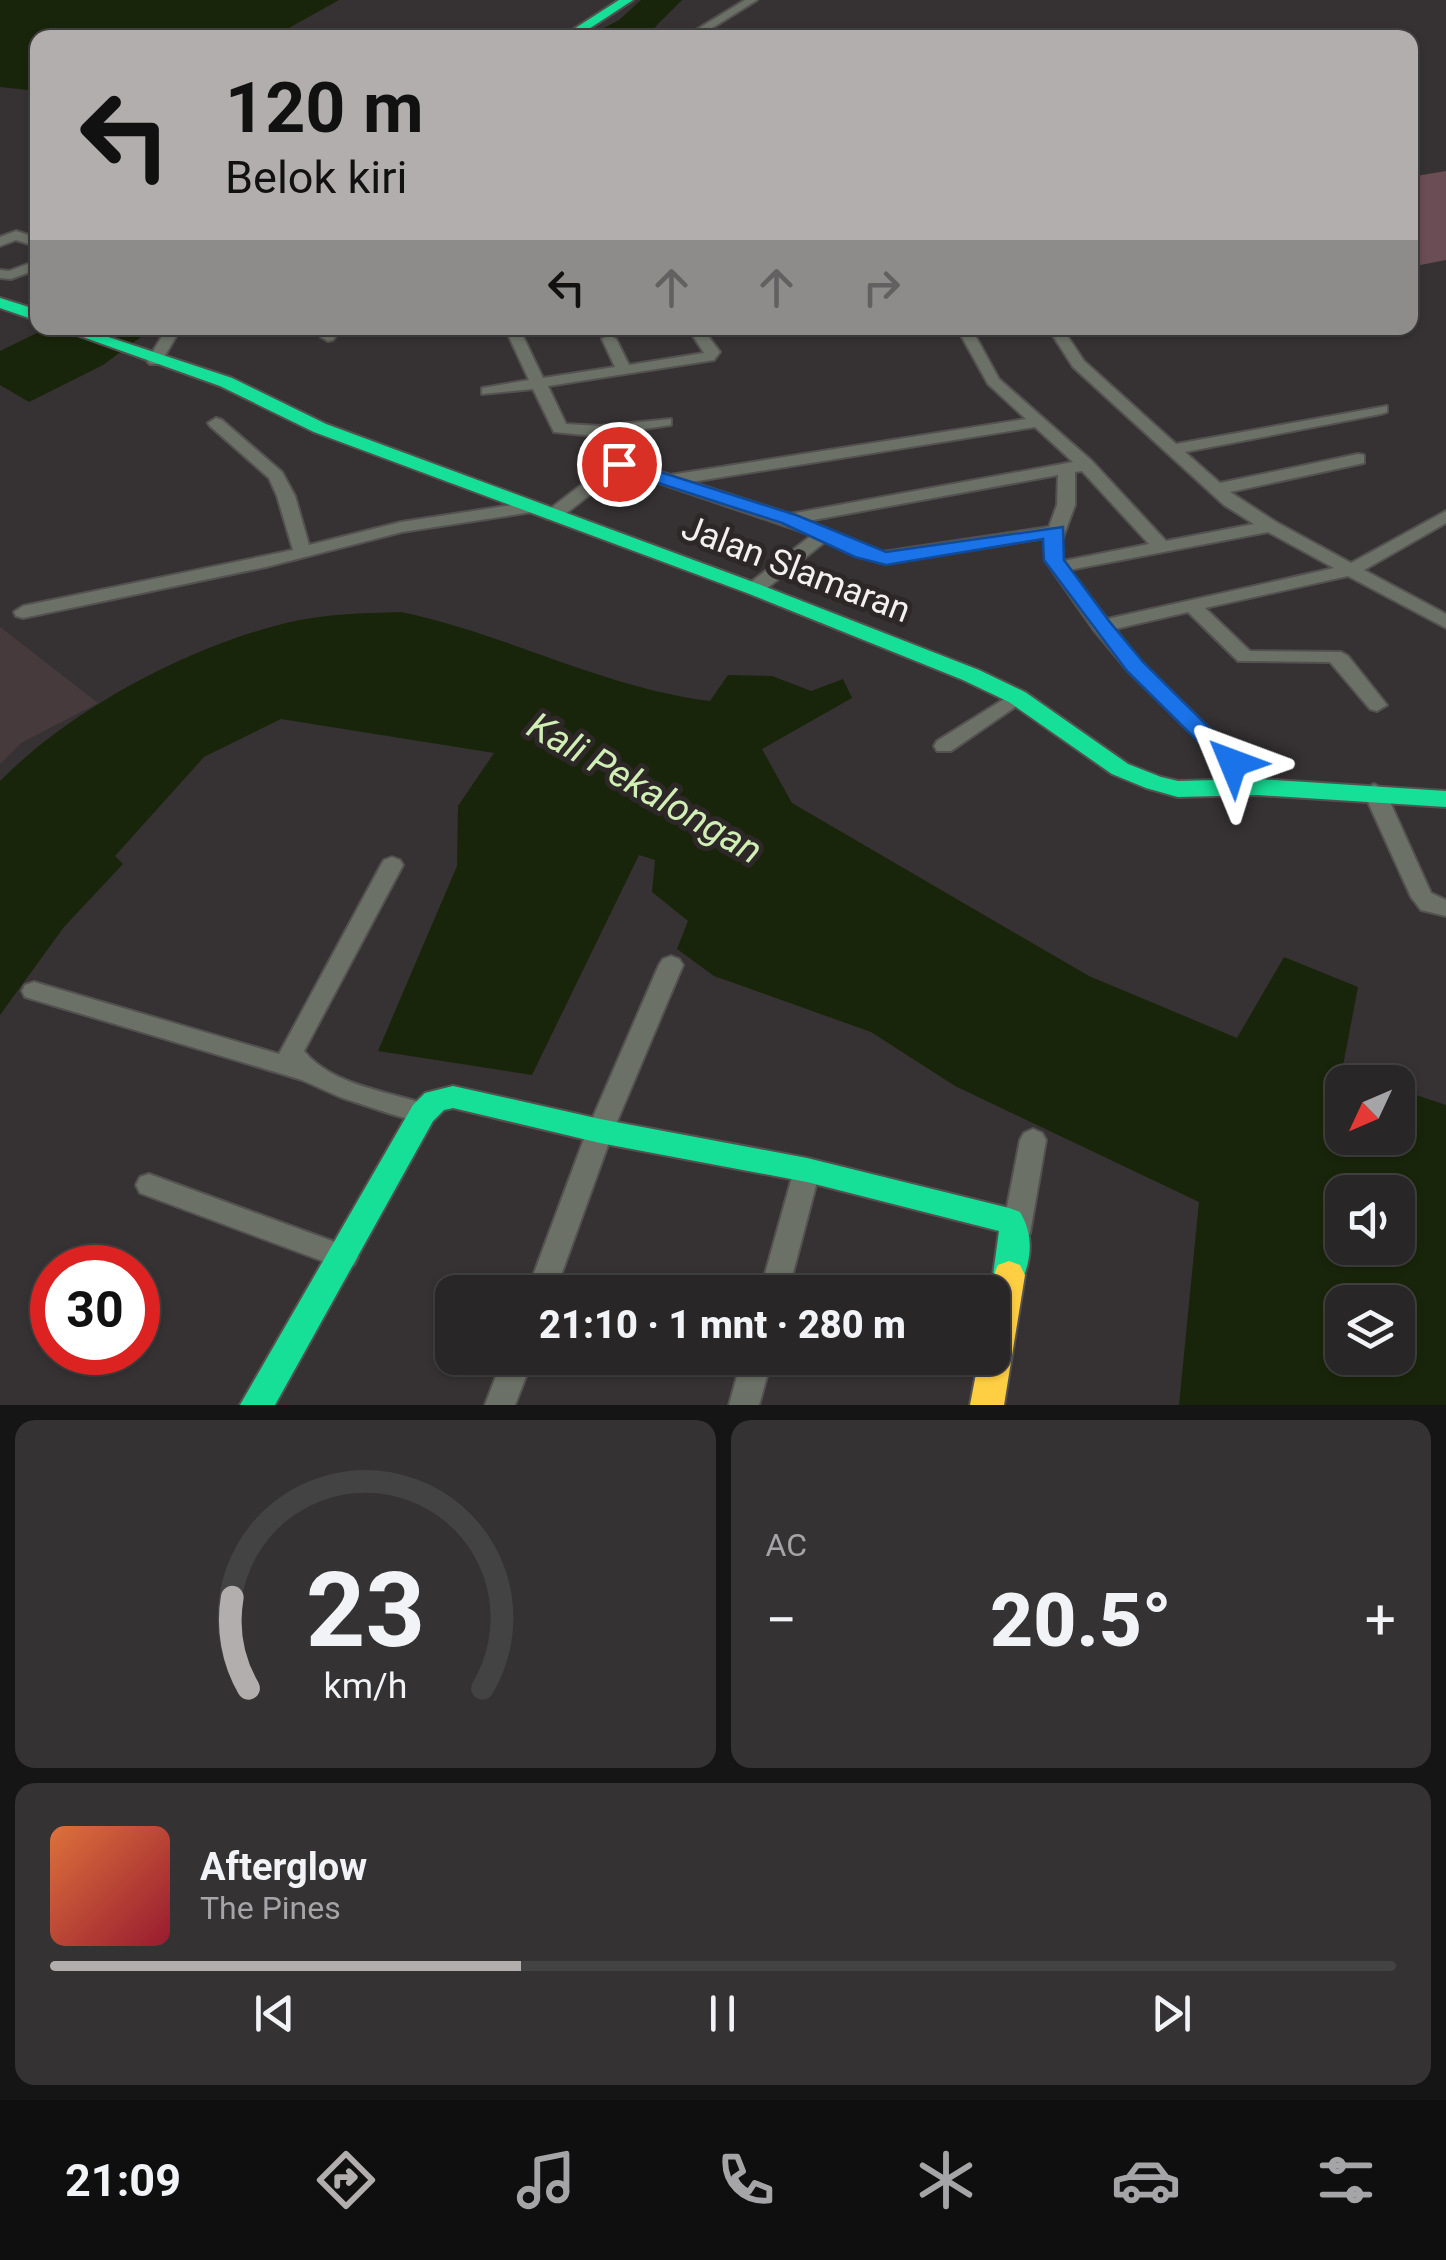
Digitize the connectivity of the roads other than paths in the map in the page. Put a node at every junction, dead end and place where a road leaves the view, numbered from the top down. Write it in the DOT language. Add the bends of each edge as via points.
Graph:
graph roads {
  1 [pos="626,0"];
  2 [pos="752,0"];
  3 [pos="579,30"];
  4 [pos="701,30"];
  5 [pos="30,229"];
  6 [pos="16,235"];
  7 [pos="30,240"];
  8 [pos="0,242"];
  9 [pos="30,267"];
  10 [pos="0,274"];
  11 [pos="0,302"];
  12 [pos="30,313"];
  13 [pos="85,335"];
  14 [pos="168,335"];
  15 [pos="515,335"];
  16 [pos="700,335"];
  17 [pos="968,335"];
  18 [pos="1059,335"];
  19 [pos="609,339"];
  20 [pos="147,358"];
  21 [pos="624,369"];
  22 [pos="537,383"];
  23 [pos="488,391"];
  24 [pos="1381,409"];
  25 [pos="216,422"];
  26 [pos="666,422"];
  27 [pos="1039,422"];
  28 [pos="600,431"];
  29 [pos="1173,449"];
  30 [pos="1358,459"];
  31 [pos="619,464"];
  32 [pos="1076,467"];
  33 [pos="672,479"];
  34 [pos="1218,489"];
  35 [pos="542,511"];
  36 [pos="1446,516"];
  37 [pos="789,519"];
  38 [pos="1270,526"];
  39 [pos="1056,531"];
  40 [pos="823,536"];
  41 [pos="1161,546"];
  42 [pos="302,551"];
  43 [pos="1058,567"];
  44 [pos="1351,570"];
  45 [pos="754,589"];
  46 [pos="1192,606"];
  47 [pos="23,612"];
  48 [pos="1446,622"];
  49 [pos="1101,626"];
  50 [pos="1017,697"];
  51 [pos="1377,705"];
  52 [pos="944,746"];
  53 [pos="1258,787"];
  54 [pos="1374,792"];
  55 [pos="1446,799"];
  56 [pos="392,865"];
  57 [pos="1446,908"];
  58 [pos="670,964"];
  59 [pos="34,991"];
  60 [pos="304,1071"];
  61 [pos="423,1114"];
  62 [pos="600,1131"];
  63 [pos="1034,1140"];
  64 [pos="807,1170"];
  65 [pos="149,1185"];
  66 [pos="1016,1233"];
  67 [pos="344,1257"];
  68 [pos="548,1275"];
  69 [pos="779,1275"];
  70 [pos="511,1375"];
  71 [pos="752,1375"];
  72 [pos="256,1405"];
  73 [pos="500,1405"];
  74 [pos="744,1405"];
  75 [pos="987,1405"];
  1 -- 3 [label="street"];
  2 -- 4 [label="street"];
  5 -- 6 [label="street"];
  6 -- 7 [label="street"];
  6 -- 8 [label="street"];
  9 -- 10 [label="street"];
  11 -- 12 [label="street"];
  13 -- 20 [label="street, Jalan Slamaran"];
  14 -- 20 [label="street"];
  15 -- 22 [label="street"];
  16 -- 21 [label="street" via="709,356"];
  17 -- 27 [label="street" via="993,381"];
  18 -- 29 [label="street" via="1078,364"];
  19 -- 21 [label="street"];
  20 -- 35 [label="street, Jalan Slamaran" via="226,382 320,428"];
  21 -- 22 [label="street"];
  22 -- 23 [label="street"];
  22 -- 28 [label="street" via="562,430"];
  24 -- 29 [label="street"];
  25 -- 42 [label="street" via="276,476"];
  26 -- 28 [label="street"];
  27 -- 32 [label="street"];
  27 -- 33 [label="street"];
  28 -- 31 [label="street"];
  29 -- 34 [label="street"];
  30 -- 34 [label="street"];
  31 -- 33 [label="street"];
  31 -- 35 [label="street"];
  32 -- 37 [label="street"];
  32 -- 39 [label="street"];
  32 -- 41 [label="street"];
  33 -- 37 [label="street"];
  34 -- 38 [label="street"];
  35 -- 42 [label="street" via="401,527"];
  35 -- 45 [label="street, Jalan Slamaran"];
  36 -- 44 [label="street"];
  37 -- 40 [label="street"];
  38 -- 41 [label="street"];
  38 -- 44 [label="street"];
  39 -- 40 [label="street" via="886,558"];
  39 -- 43 [label="street" via="1052,552"];
  40 -- 45 [label="street"];
  41 -- 43 [label="street"];
  42 -- 47 [label="street"];
  43 -- 49 [label="street"];
  44 -- 46 [label="street"];
  44 -- 48 [label="street"];
  45 -- 50 [label="street, Jalan Slamaran"];
  46 -- 49 [label="street"];
  46 -- 51 [label="street" via="1245,656 1338,658"];
  49 -- 53 [label="street"];
  50 -- 52 [label="street"];
  50 -- 53 [label="street, Jalan Slamaran" via="1120,769 1154,784"];
  53 -- 54 [label="street, Jalan Slamaran"];
  54 -- 55 [label="street, Jalan Slamaran"];
  54 -- 57 [label="street" via="1422,897"];
  56 -- 60 [label="street" via="292,1046"];
  58 -- 62 [label="street"];
  59 -- 60 [label="street"];
  60 -- 61 [label="street"];
  61 -- 62 [label="street" via="452,1097"];
  61 -- 67 [label="street"];
  62 -- 64 [label="street"];
  62 -- 68 [label="street"];
  63 -- 66 [label="street"];
  64 -- 66 [label="street" via="998,1216"];
  64 -- 69 [label="street"];
  65 -- 67 [label="street"];
  66 -- 75 [label="street"];
  67 -- 72 [label="street"];
  70 -- 73 [label="street"];
  71 -- 74 [label="street"];
}
